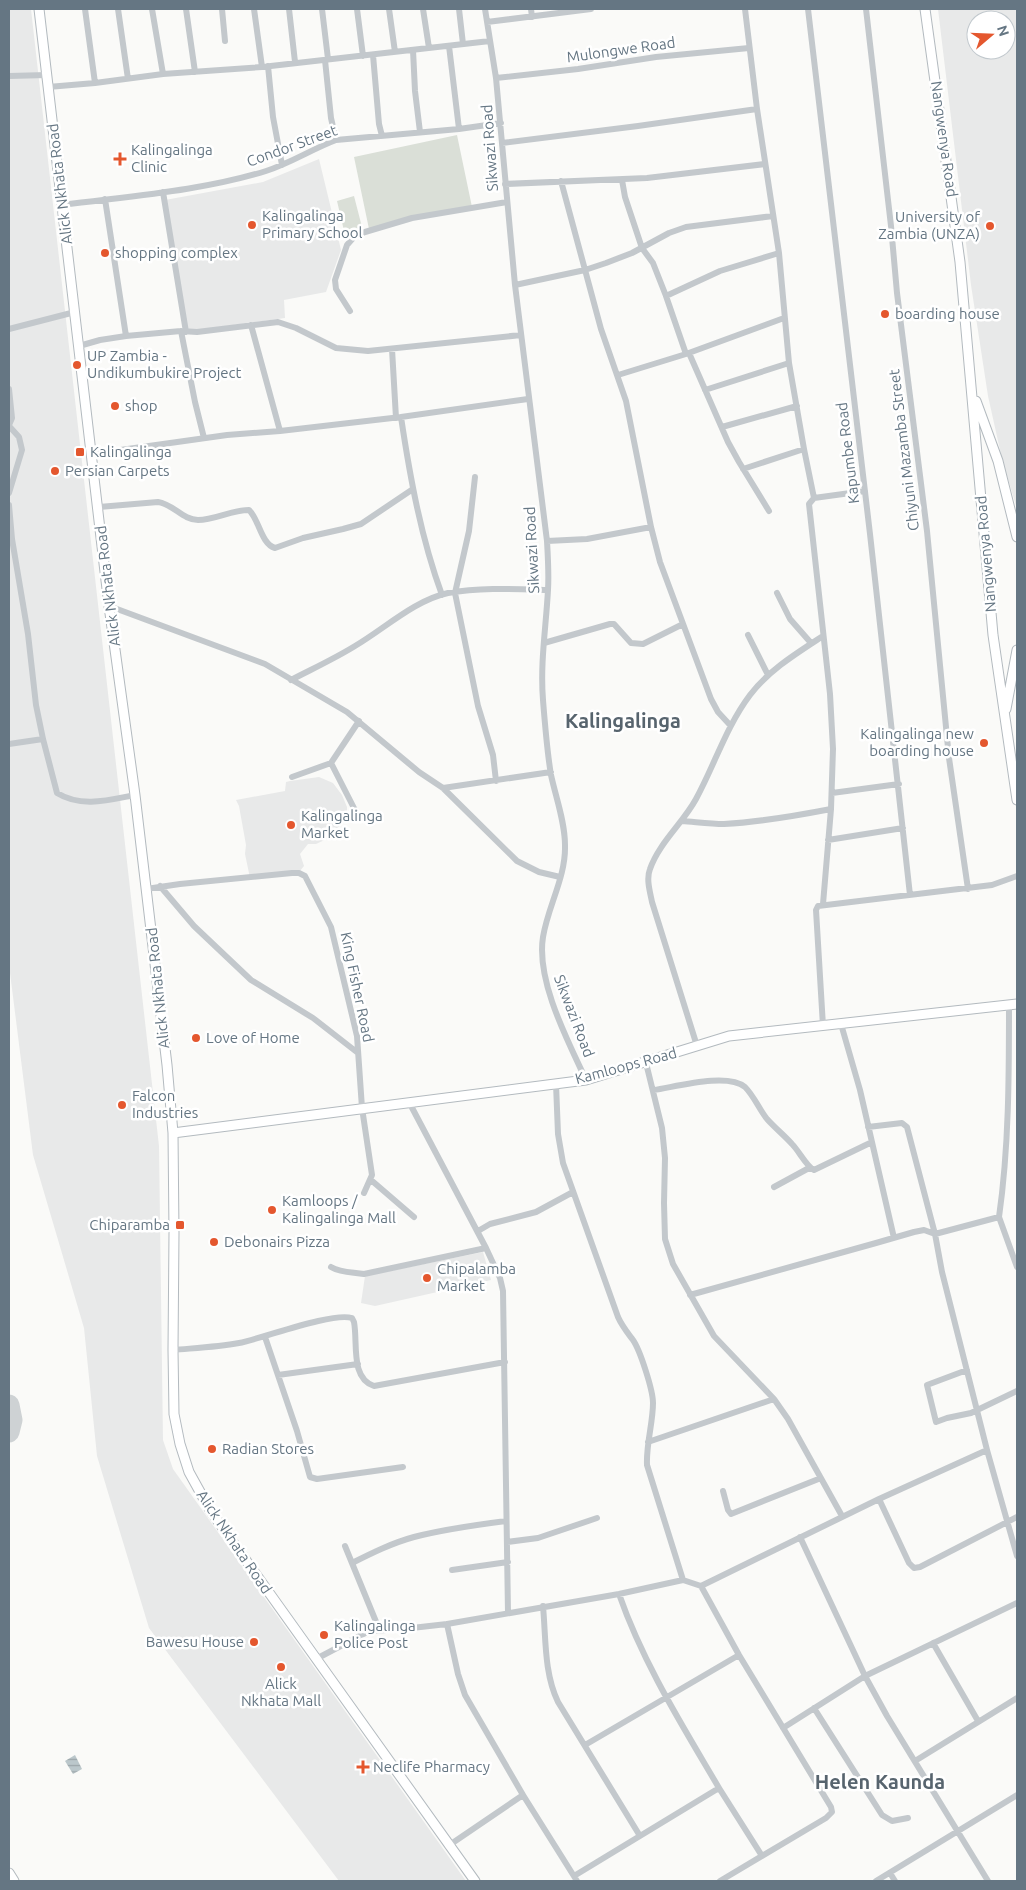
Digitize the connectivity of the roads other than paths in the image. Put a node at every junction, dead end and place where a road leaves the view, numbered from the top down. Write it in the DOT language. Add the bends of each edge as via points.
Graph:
graph roads {
  1 [pos="40,9"];
  2 [pos="85,9"];
  3 [pos="118,9"];
  4 [pos="152,9"];
  5 [pos="186,9"];
  6 [pos="222,9"];
  7 [pos="254,9"];
  8 [pos="289,9"];
  9 [pos="322,9"];
  10 [pos="357,9"];
  11 [pos="389,9"];
  12 [pos="423,9"];
  13 [pos="459,9"];
  14 [pos="485,9"];
  15 [pos="531,9"];
  16 [pos="583,9"];
  17 [pos="591,9"];
  18 [pos="746,9"];
  19 [pos="808,9"];
  20 [pos="866,9"];
  21 [pos="925,9"];
  22 [pos="532,17"];
  23 [pos="487,22"];
  24 [pos="225,41"];
  25 [pos="490,41"];
  26 [pos="463,44"];
  27 [pos="449,46"];
  28 [pos="429,48"];
  29 [pos="749,48"];
  30 [pos="413,50"];
  31 [pos="395,52"];
  32 [pos="373,55"];
  33 [pos="362,56"];
  34 [pos="326,60"];
  35 [pos="295,62"];
  36 [pos="265,67"];
  37 [pos="194,72"];
  38 [pos="163,74"];
  39 [pos="48,75"];
  40 [pos="9,76"];
  41 [pos="496,78"];
  42 [pos="128,79"];
  43 [pos="95,83"];
  44 [pos="48,86"];
  45 [pos="757,109"];
  46 [pos="500,123"];
  47 [pos="459,129"];
  48 [pos="420,132"];
  49 [pos="382,136"];
  50 [pos="336,140"];
  51 [pos="502,143"];
  52 [pos="765,164"];
  53 [pos="282,165"];
  54 [pos="622,180"];
  55 [pos="561,181"];
  56 [pos="505,184"];
  57 [pos="163,192"];
  58 [pos="106,199"];
  59 [pos="507,202"];
  60 [pos="63,205"];
  61 [pos="773,216"];
  62 [pos="642,248"];
  63 [pos="779,253"];
  64 [pos="584,270"];
  65 [pos="515,285"];
  66 [pos="666,296"];
  67 [pos="350,311"];
  68 [pos="75,312"];
  69 [pos="784,318"];
  70 [pos="251,325"];
  71 [pos="9,329"];
  72 [pos="183,331"];
  73 [pos="521,335"];
  74 [pos="126,336"];
  75 [pos="79,346"];
  76 [pos="392,349"];
  77 [pos="688,354"];
  78 [pos="789,363"];
  79 [pos="618,375"];
  80 [pos="9,389"];
  81 [pos="972,389"];
  82 [pos="705,390"];
  83 [pos="528,399"];
  84 [pos="797,406"];
  85 [pos="398,418"];
  86 [pos="9,426"];
  87 [pos="722,427"];
  88 [pos="280,432"];
  89 [pos="204,438"];
  90 [pos="804,449"];
  91 [pos="92,454"];
  92 [pos="743,469"];
  93 [pos="475,476"];
  94 [pos="413,488"];
  95 [pos="864,491"];
  96 [pos="9,493"];
  97 [pos="814,498"];
  98 [pos="9,505"];
  99 [pos="98,507"];
  100 [pos="769,511"];
  101 [pos="651,527"];
  102 [pos="1017,537"];
  103 [pos="547,541"];
  104 [pos="548,590"];
  105 [pos="455,593"];
  106 [pos="777,593"];
  107 [pos="442,595"];
  108 [pos="109,606"];
  109 [pos="683,624"];
  110 [pos="748,635"];
  111 [pos="823,636"];
  112 [pos="544,643"];
  113 [pos="812,643"];
  114 [pos="1017,650"];
  115 [pos="768,675"];
  116 [pos="290,680"];
  117 [pos="1005,718"];
  118 [pos="359,722"];
  119 [pos="730,725"];
  120 [pos="43,739"];
  121 [pos="9,744"];
  122 [pos="331,763"];
  123 [pos="551,772"];
  124 [pos="292,778"];
  125 [pos="496,781"];
  126 [pos="899,784"];
  127 [pos="443,788"];
  128 [pos="832,793"];
  129 [pos="135,795"];
  130 [pos="1017,800"];
  131 [pos="831,809"];
  132 [pos="357,814"];
  133 [pos="682,821"];
  134 [pos="903,828"];
  135 [pos="828,840"];
  136 [pos="1017,876"];
  137 [pos="560,877"];
  138 [pos="160,886"];
  139 [pos="146,889"];
  140 [pos="968,889"];
  141 [pos="910,895"];
  142 [pos="824,904"];
  143 [pos="1017,996"];
  144 [pos="1013,1004"];
  145 [pos="991,1006"];
  146 [pos="841,1024"];
  147 [pos="823,1026"];
  148 [pos="697,1046"];
  149 [pos="358,1053"];
  150 [pos="646,1062"];
  151 [pos="586,1080"];
  152 [pos="556,1084"];
  153 [pos="654,1090"];
  154 [pos="409,1102"];
  155 [pos="362,1108"];
  156 [pos="868,1127"];
  157 [pos="173,1133"];
  158 [pos="872,1142"];
  159 [pos="809,1168"];
  160 [pos="371,1180"];
  161 [pos="774,1187"];
  162 [pos="573,1192"];
  163 [pos="364,1194"];
  164 [pos="414,1217"];
  165 [pos="999,1217"];
  166 [pos="478,1231"];
  167 [pos="935,1234"];
  168 [pos="894,1238"];
  169 [pos="486,1248"];
  170 [pos="331,1267"];
  171 [pos="1017,1267"];
  172 [pos="690,1295"];
  173 [pos="265,1337"];
  174 [pos="173,1350"];
  175 [pos="505,1362"];
  176 [pos="358,1364"];
  177 [pos="967,1370"];
  178 [pos="278,1375"];
  179 [pos="1017,1391"];
  180 [pos="774,1399"];
  181 [pos="978,1410"];
  182 [pos="648,1442"];
  183 [pos="987,1450"];
  184 [pos="403,1467"];
  185 [pos="821,1478"];
  186 [pos="723,1491"];
  187 [pos="879,1499"];
  188 [pos="842,1516"];
  189 [pos="1017,1517"];
  190 [pos="598,1518"];
  191 [pos="506,1521"];
  192 [pos="1009,1522"];
  193 [pos="800,1537"];
  194 [pos="507,1542"];
  195 [pos="345,1546"];
  196 [pos="1017,1556"];
  197 [pos="508,1562"];
  198 [pos="352,1563"];
  199 [pos="452,1570"];
  200 [pos="683,1580"];
  201 [pos="700,1586"];
  202 [pos="619,1594"];
  203 [pos="1017,1603"];
  204 [pos="543,1606"];
  205 [pos="508,1613"];
  206 [pos="447,1624"];
  207 [pos="379,1630"];
  208 [pos="933,1643"];
  209 [pos="739,1655"];
  210 [pos="316,1659"];
  211 [pos="865,1676"];
  212 [pos="666,1698"];
  213 [pos="1017,1698"];
  214 [pos="814,1708"];
  215 [pos="978,1722"];
  216 [pos="783,1728"];
  217 [pos="586,1744"];
  218 [pos="915,1761"];
  219 [pos="719,1788"];
  220 [pos="523,1795"];
  221 [pos="1017,1795"];
  222 [pos="908,1818"];
  223 [pos="957,1832"];
  224 [pos="640,1836"];
  225 [pos="448,1846"];
  226 [pos="762,1856"];
  227 [pos="9,1873"];
  228 [pos="890,1873"];
  229 [pos="576,1879"];
  230 [pos="14,1881"];
  231 [pos="475,1881"];
  232 [pos="720,1881"];
  233 [pos="876,1881"];
  234 [pos="895,1881"];
  235 [pos="988,1881"];
  1 -- 39 [label="main road, Alick Nkhata Road"];
  2 -- 43 [label="street"];
  3 -- 42 [label="street"];
  4 -- 38 [label="street"];
  5 -- 37 [label="street"];
  6 -- 24 [label="street"];
  7 -- 36 [label="street"];
  8 -- 35 [label="street"];
  9 -- 34 [label="street"];
  10 -- 33 [label="street"];
  11 -- 31 [label="street"];
  12 -- 28 [label="street"];
  13 -- 26 [label="street"];
  14 -- 23 [label="street, Sikwazi Road"];
  15 -- 22 [label="street"];
  16 -- 17 [label="street"];
  16 -- 22 [label="street"];
  18 -- 29 [label="street"];
  19 -- 95 [label="street, Kapumbe Road"];
  20 -- 140 [label="street, Chiyuni Mazamba Street" via="927,531 949,758"];
  21 -- 81 [label="main road, Nangwenya Road" via="959,252"];
  22 -- 23 [label="street"];
  23 -- 25 [label="street, Sikwazi Road"];
  25 -- 26 [label="street"];
  25 -- 41 [label="street, Sikwazi Road"];
  26 -- 27 [label="street"];
  27 -- 28 [label="street"];
  27 -- 47 [label="street"];
  28 -- 30 [label="street"];
  29 -- 41 [label="street, Mulongwe Road" via="656,56"];
  29 -- 45 [label="street"];
  30 -- 31 [label="street"];
  30 -- 48 [label="street"];
  31 -- 32 [label="street"];
  32 -- 33 [label="street"];
  32 -- 49 [label="street"];
  33 -- 34 [label="street"];
  34 -- 35 [label="street"];
  34 -- 50 [label="street"];
  35 -- 36 [label="street"];
  36 -- 37 [label="street"];
  36 -- 53 [label="street"];
  37 -- 38 [label="street"];
  38 -- 42 [label="street"];
  39 -- 40 [label="street"];
  39 -- 44 [label="main road, Alick Nkhata Road"];
  41 -- 46 [label="street, Sikwazi Road"];
  42 -- 43 [label="street"];
  43 -- 44 [label="street"];
  44 -- 60 [label="main road, Alick Nkhata Road"];
  45 -- 51 [label="street"];
  45 -- 52 [label="street"];
  46 -- 47 [label="street, Condor Street"];
  46 -- 51 [label="street, Sikwazi Road"];
  47 -- 48 [label="street, Condor Street"];
  48 -- 49 [label="street, Condor Street"];
  49 -- 50 [label="street, Condor Street"];
  50 -- 53 [label="street, Condor Street"];
  51 -- 56 [label="street, Sikwazi Road"];
  52 -- 54 [label="street"];
  52 -- 61 [label="street"];
  53 -- 57 [label="street, Condor Street" via="224,182"];
  54 -- 55 [label="street"];
  54 -- 62 [label="street"];
  55 -- 56 [label="street"];
  55 -- 64 [label="street"];
  56 -- 59 [label="street, Sikwazi Road"];
  57 -- 58 [label="street, Condor Street"];
  57 -- 72 [label="street"];
  58 -- 60 [label="street, Condor Street"];
  58 -- 74 [label="street"];
  59 -- 65 [label="street, Sikwazi Road"];
  59 -- 67 [label="street" via="412,218 354,237 347,245 335,280 336,289"];
  60 -- 68 [label="main road, Alick Nkhata Road"];
  61 -- 62 [label="street" via="686,226"];
  61 -- 63 [label="street"];
  62 -- 64 [label="street"];
  62 -- 66 [label="street" via="653,263"];
  63 -- 66 [label="street" via="720,271"];
  63 -- 69 [label="street"];
  64 -- 65 [label="street"];
  64 -- 79 [label="street" via="600,330"];
  65 -- 73 [label="street, Sikwazi Road"];
  66 -- 77 [label="street"];
  68 -- 71 [label="street"];
  68 -- 75 [label="main road, Alick Nkhata Road"];
  69 -- 77 [label="street"];
  69 -- 78 [label="street"];
  70 -- 72 [label="street"];
  70 -- 76 [label="street" via="278,322 343,350"];
  70 -- 88 [label="street"];
  72 -- 74 [label="street"];
  72 -- 89 [label="street"];
  73 -- 76 [label="street"];
  73 -- 83 [label="street, Sikwazi Road"];
  74 -- 75 [label="street"];
  75 -- 91 [label="main road, Alick Nkhata Road"];
  76 -- 85 [label="street"];
  77 -- 79 [label="street"];
  77 -- 82 [label="street"];
  78 -- 82 [label="street"];
  78 -- 84 [label="street"];
  79 -- 101 [label="street"];
  80 -- 86 [label="street" via="12,418"];
  81 -- 102 [label="main road, Nangwenya Road" via="998,461"];
  81 -- 117 [label="main road, Nangwenya Road" via="991,616"];
  82 -- 87 [label="street"];
  83 -- 85 [label="street"];
  83 -- 103 [label="street, Sikwazi Road"];
  84 -- 87 [label="street"];
  84 -- 90 [label="street"];
  85 -- 88 [label="street"];
  85 -- 94 [label="street"];
  86 -- 96 [label="street" via="19,437 22,450"];
  87 -- 92 [label="street"];
  88 -- 89 [label="street"];
  89 -- 91 [label="street"];
  90 -- 92 [label="street"];
  90 -- 97 [label="street"];
  91 -- 99 [label="main road, Alick Nkhata Road"];
  92 -- 100 [label="street"];
  93 -- 105 [label="street" via="469,531"];
  94 -- 99 [label="street" via="361,524 275,548 269,544 249,510 197,520 163,502"];
  94 -- 107 [label="street"];
  95 -- 97 [label="street"];
  95 -- 126 [label="street, Kapumbe Road"];
  97 -- 111 [label="street" via="809,513"];
  98 -- 120 [label="street"];
  99 -- 108 [label="main road, Alick Nkhata Road"];
  101 -- 103 [label="street" via="587,539"];
  101 -- 109 [label="street"];
  103 -- 104 [label="street, Sikwazi Road"];
  104 -- 105 [label="street"];
  104 -- 112 [label="street, Sikwazi Road"];
  105 -- 107 [label="street"];
  105 -- 125 [label="street" via="478,706 493,755"];
  106 -- 113 [label="street" via="790,619"];
  107 -- 116 [label="street" via="411,610 356,646"];
  108 -- 116 [label="street" via="265,664"];
  108 -- 129 [label="main road, Alick Nkhata Road"];
  109 -- 112 [label="street" via="643,644 631,643 616,626 610,624"];
  109 -- 119 [label="street" via="711,699"];
  110 -- 115 [label="street"];
  111 -- 113 [label="street"];
  111 -- 128 [label="street" via="831,712"];
  112 -- 123 [label="street, Sikwazi Road" via="543,698"];
  113 -- 115 [label="street"];
  114 -- 117 [label="main road, Nangwenya Road"];
  115 -- 119 [label="street"];
  116 -- 118 [label="street"];
  117 -- 130 [label="main road, Nangwenya Road"];
  118 -- 122 [label="street"];
  118 -- 127 [label="street"];
  119 -- 133 [label="street"];
  120 -- 121 [label="street"];
  120 -- 129 [label="street" via="57,793 78,801 97,802"];
  122 -- 124 [label="street"];
  122 -- 132 [label="street"];
  123 -- 125 [label="street"];
  123 -- 137 [label="street, Sikwazi Road" via="565,836"];
  125 -- 127 [label="street"];
  126 -- 128 [label="street"];
  126 -- 134 [label="street, Kapumbe Road"];
  127 -- 137 [label="street" via="517,861 539,872"];
  128 -- 131 [label="street"];
  129 -- 139 [label="main road, Alick Nkhata Road"];
  131 -- 133 [label="street" via="748,822"];
  131 -- 135 [label="street"];
  133 -- 148 [label="street" via="656,856 649,870 649,884"];
  134 -- 135 [label="street"];
  134 -- 141 [label="street, Kapumbe Road"];
  135 -- 142 [label="street"];
  136 -- 140 [label="street"];
  137 -- 151 [label="street, Sikwazi Road" via="543,937 544,970 549,991"];
  138 -- 139 [label="street"];
  138 -- 149 [label="street" via="194,926 251,980 313,1018"];
  138 -- 149 [label="street, King Fisher Road" via="299,873 306,876 331,927"];
  139 -- 157 [label="main road, Alick Nkhata Road"];
  140 -- 141 [label="street"];
  141 -- 142 [label="street"];
  142 -- 147 [label="street" via="816,910"];
  143 -- 145 [label="main road"];
  144 -- 145 [label="main road, Kamloops Road"];
  144 -- 165 [label="street"];
  145 -- 146 [label="main road, Kamloops Road"];
  146 -- 147 [label="main road, Kamloops Road"];
  146 -- 156 [label="street"];
  147 -- 148 [label="main road, Kamloops Road" via="729,1036"];
  148 -- 150 [label="main road, Kamloops Road"];
  149 -- 155 [label="street, King Fisher Road"];
  150 -- 151 [label="main road, Kamloops Road"];
  150 -- 153 [label="street"];
  151 -- 152 [label="main road, Kamloops Road"];
  152 -- 154 [label="main road, Kamloops Road"];
  152 -- 162 [label="street" via="561,1154"];
  153 -- 159 [label="street" via="724,1080 737,1083 745,1088 767,1119 801,1153"];
  153 -- 172 [label="street" via="664,1143 666,1248"];
  154 -- 155 [label="main road, Kamloops Road"];
  154 -- 166 [label="street"];
  155 -- 157 [label="main road, Kamloops Road"];
  155 -- 160 [label="street, King Fisher Road"];
  156 -- 158 [label="street"];
  156 -- 167 [label="street" via="902,1123 906,1127"];
  157 -- 174 [label="main road, Alick Nkhata Road"];
  158 -- 159 [label="street" via="818,1169"];
  158 -- 168 [label="street"];
  159 -- 161 [label="street"];
  160 -- 163 [label="street"];
  160 -- 164 [label="street"];
  162 -- 166 [label="street" via="536,1212 490,1224"];
  162 -- 182 [label="street" via="618,1317 634,1340 651,1387 653,1404"];
  165 -- 167 [label="street"];
  165 -- 171 [label="street"];
  166 -- 169 [label="street"];
  167 -- 168 [label="street" via="924,1230"];
  167 -- 177 [label="street"];
  168 -- 172 [label="street"];
  169 -- 170 [label="street" via="364,1274"];
  169 -- 175 [label="street" via="503,1291"];
  172 -- 180 [label="street" via="714,1336"];
  173 -- 174 [label="street" via="220,1347"];
  173 -- 176 [label="street" via="323,1320 352,1318"];
  173 -- 178 [label="street"];
  174 -- 210 [label="main road, Alick Nkhata Road" via="177,1429 193,1480 215,1518"];
  175 -- 176 [label="street" via="374,1386 361,1377"];
  175 -- 191 [label="street"];
  176 -- 178 [label="street"];
  177 -- 181 [label="street"];
  177 -- 181 [label="street" via="926,1385 929,1400 936,1422"];
  178 -- 184 [label="street" via="308,1473 313,1479"];
  179 -- 181 [label="street"];
  180 -- 182 [label="street"];
  180 -- 185 [label="street"];
  181 -- 183 [label="street"];
  182 -- 200 [label="street" via="650,1478"];
  183 -- 187 [label="street"];
  183 -- 192 [label="street"];
  185 -- 186 [label="street" via="731,1514"];
  185 -- 188 [label="street"];
  187 -- 188 [label="street"];
  187 -- 192 [label="street" via="914,1568"];
  188 -- 193 [label="street"];
  189 -- 192 [label="street"];
  190 -- 194 [label="street" via="538,1538"];
  191 -- 194 [label="street"];
  191 -- 198 [label="street" via="412,1537"];
  192 -- 196 [label="street"];
  193 -- 201 [label="street"];
  193 -- 211 [label="street"];
  194 -- 197 [label="street"];
  195 -- 198 [label="street"];
  197 -- 199 [label="street"];
  197 -- 205 [label="street"];
  198 -- 207 [label="street"];
  200 -- 201 [label="street"];
  200 -- 202 [label="street"];
  201 -- 209 [label="street"];
  202 -- 204 [label="street"];
  202 -- 212 [label="street" via="635,1636"];
  203 -- 208 [label="street"];
  204 -- 205 [label="street"];
  204 -- 217 [label="street" via="552,1689"];
  205 -- 206 [label="street"];
  206 -- 207 [label="street"];
  206 -- 220 [label="street" via="465,1695"];
  207 -- 210 [label="street" via="358,1636"];
  208 -- 211 [label="street"];
  208 -- 215 [label="street"];
  209 -- 212 [label="street"];
  209 -- 216 [label="street"];
  210 -- 225 [label="main road, Alick Nkhata Road"];
  211 -- 214 [label="street"];
  211 -- 218 [label="street"];
  212 -- 217 [label="street"];
  212 -- 219 [label="street"];
  213 -- 215 [label="street"];
  214 -- 216 [label="street"];
  214 -- 222 [label="street" via="882,1816 892,1821"];
  215 -- 218 [label="street"];
  216 -- 226 [label="street" via="832,1812"];
  217 -- 224 [label="street"];
  218 -- 223 [label="street"];
  219 -- 224 [label="street"];
  219 -- 226 [label="street"];
  220 -- 225 [label="street"];
  220 -- 229 [label="street"];
  221 -- 223 [label="street"];
  223 -- 228 [label="street"];
  223 -- 235 [label="street"];
  224 -- 229 [label="street"];
  225 -- 231 [label="main road, Alick Nkhata Road"];
  226 -- 232 [label="street"];
  227 -- 230 [label="main road"];
  228 -- 233 [label="street"];
  228 -- 234 [label="street"];
}
